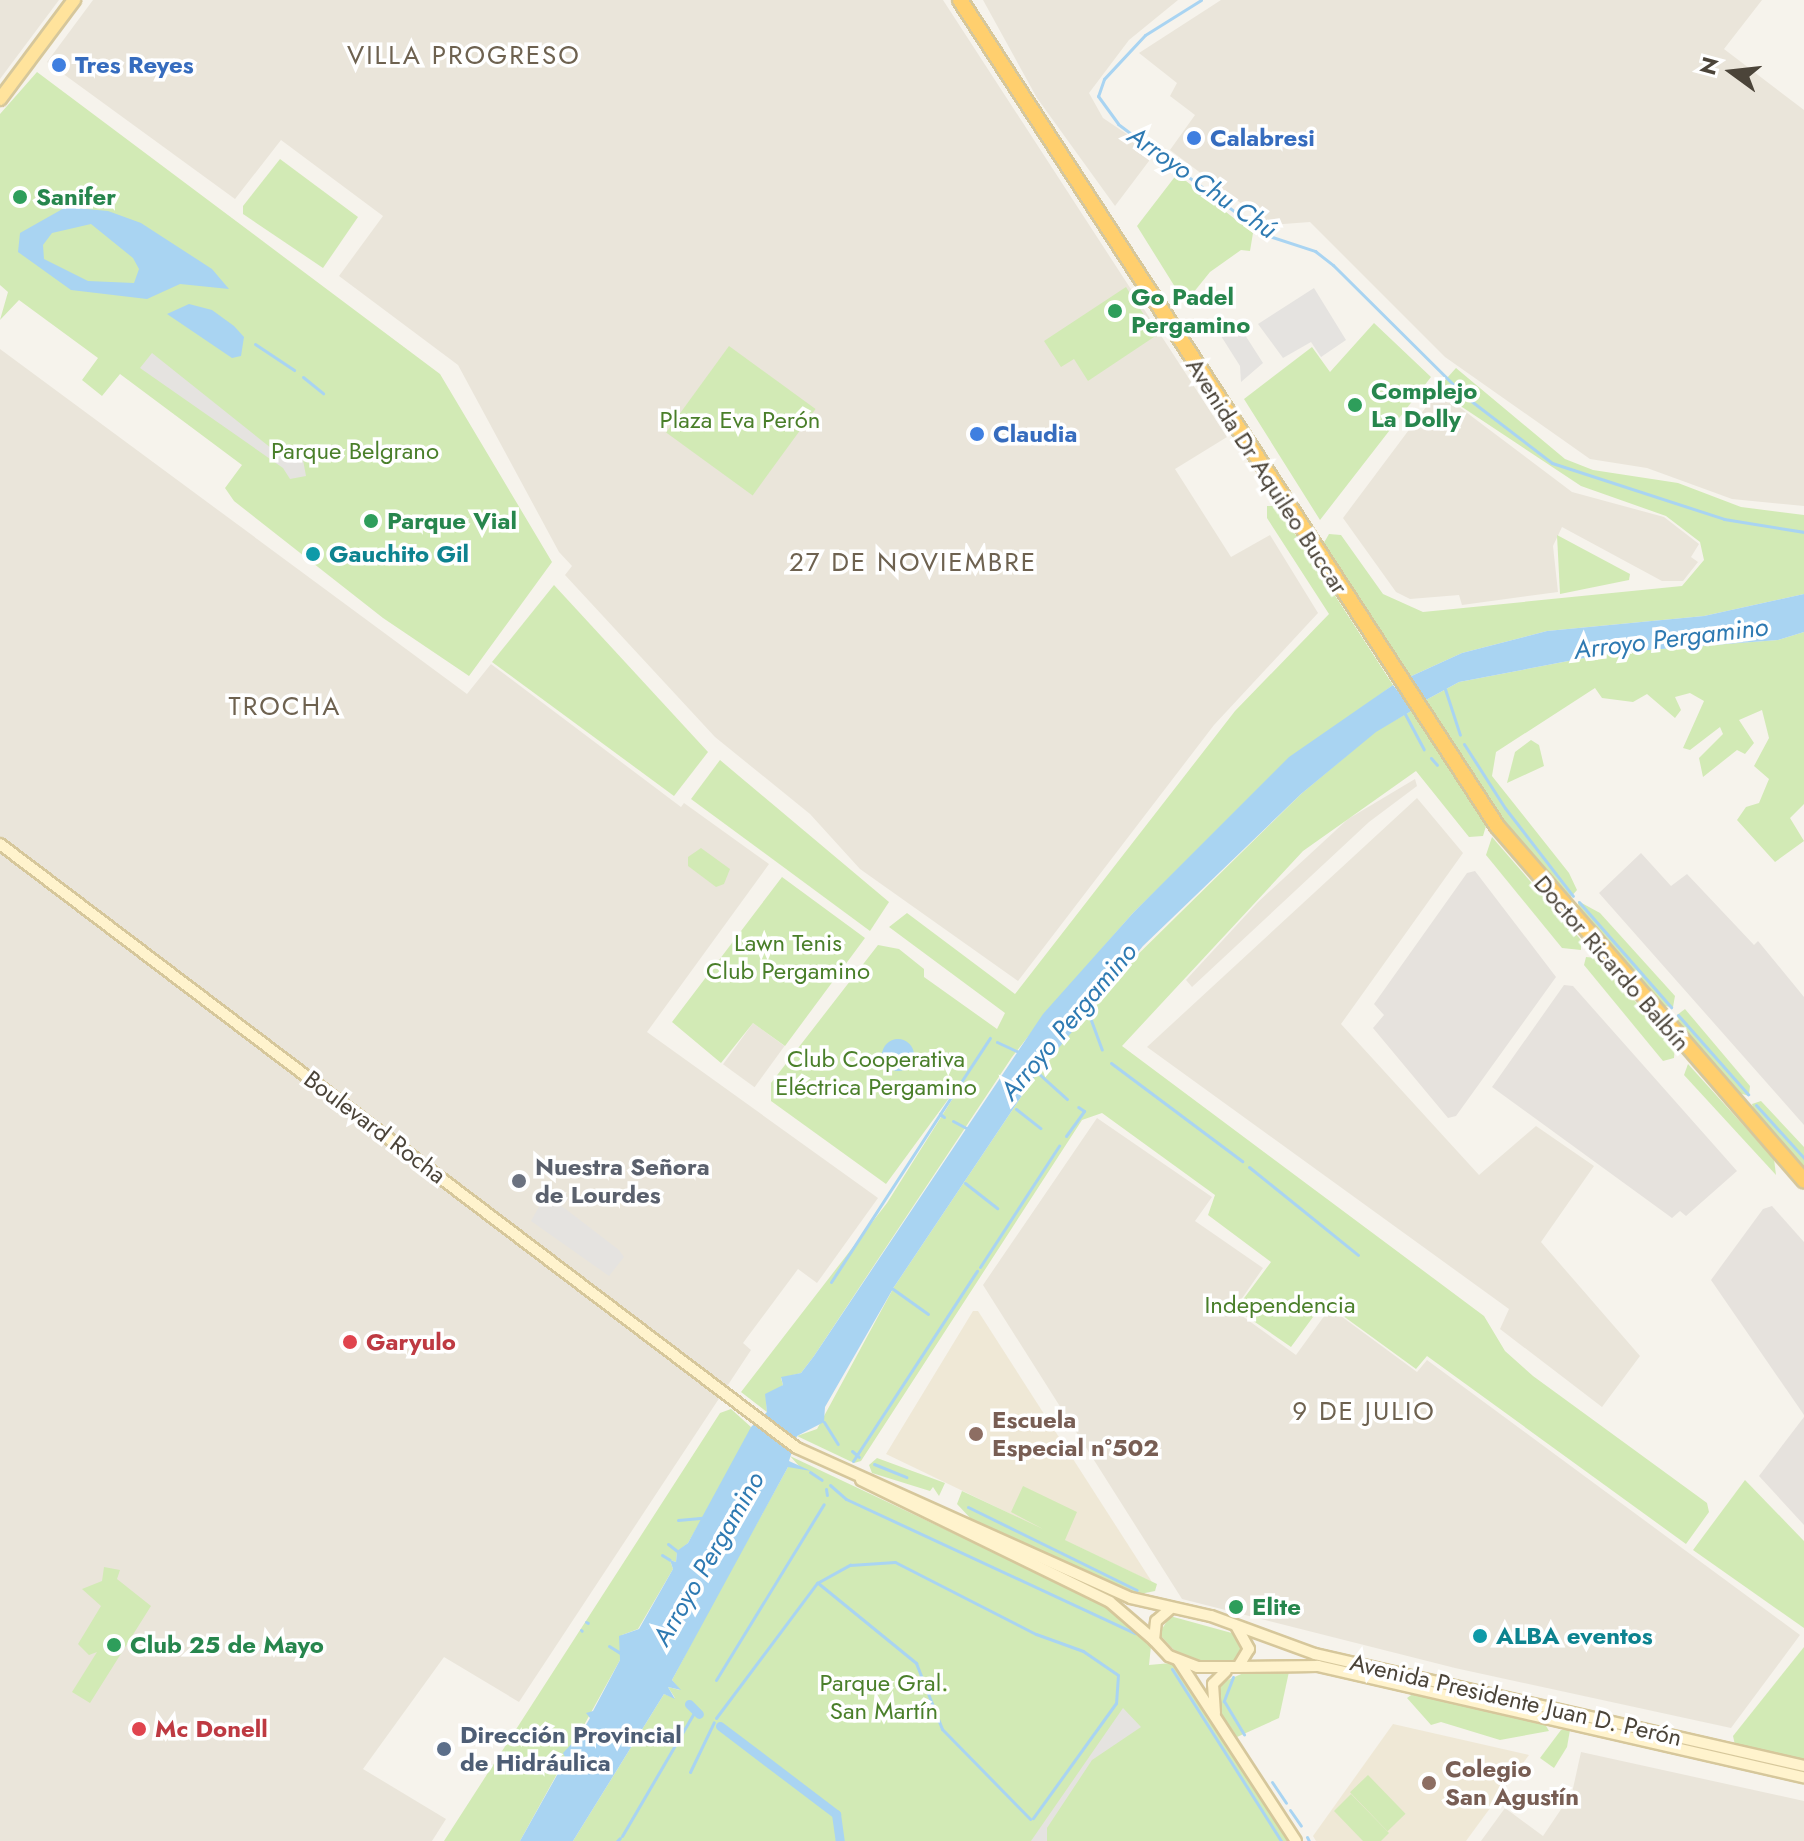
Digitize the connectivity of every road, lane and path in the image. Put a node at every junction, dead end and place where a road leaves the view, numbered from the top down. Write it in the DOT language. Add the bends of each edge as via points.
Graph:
graph roads {
  1 [pos="74,0"];
  2 [pos="960,0"];
  3 [pos="0,99"];
  4 [pos="1436,733"];
  5 [pos="0,844"];
  6 [pos="1804,1181"];
  7 [pos="797,1448"];
  8 [pos="856,1476"];
  9 [pos="1170,1609"];
  10 [pos="1231,1623"];
  11 [pos="1154,1640"];
  12 [pos="1178,1660"];
  13 [pos="1238,1667"];
  14 [pos="1226,1671"];
  15 [pos="1216,1719"];
  16 [pos="1804,1766"];
  17 [pos="1804,1777"];
  18 [pos="1296,1841"];
  1 -- 3 [label="main road"];
  2 -- 4 [label="highway, Avenida Dr Aquileo Buccar"];
  4 -- 6 [label="highway, Doctor Ricardo Balbín" via="1521,859"];
  5 -- 7 [label="main road, Boulevard Rocha"];
  7 -- 8 [label="main road, Avenida Presidente Juan D. Perón"];
  8 -- 9 [label="main road, Avenida Presidente Juan D. Perón" via="1116,1592"];
  8 -- 11 [label="main road, Avenida Presidente Juan D. Perón" via="881,1494 1110,1602"];
  9 -- 10 [label="main road, Avenida Presidente Juan D. Perón"];
  9 -- 11 [label="main road" via="1156,1621"];
  10 -- 13 [label="main road" via="1248,1639"];
  10 -- 16 [label="main road, Avenida Presidente Juan D. Perón" via="1315,1654"];
  11 -- 12 [label="main road, Avenida Presidente Juan D. Perón"];
  12 -- 14 [label="main road, Avenida Presidente Juan D. Perón"];
  12 -- 15 [label="main road"];
  13 -- 14 [label="main road, Avenida Presidente Juan D. Perón"];
  13 -- 17 [label="main road, Avenida Presidente Juan D. Perón" via="1318,1666"];
  14 -- 15 [label="main road" via="1211,1694"];
  15 -- 18 [label="main road"];
}
